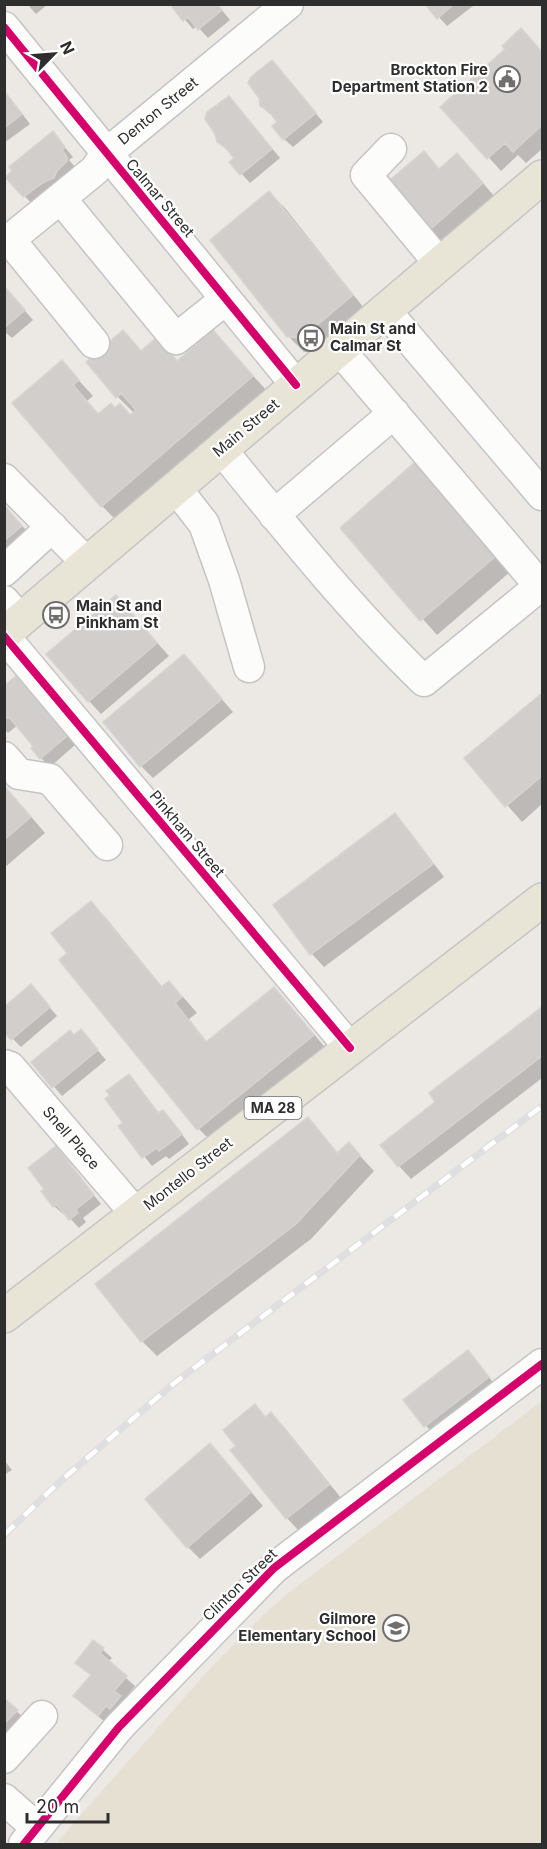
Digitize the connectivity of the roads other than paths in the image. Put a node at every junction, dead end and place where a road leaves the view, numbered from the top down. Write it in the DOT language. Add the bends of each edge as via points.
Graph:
graph roads {
  1 [pos="288,4"];
  2 [pos="4,27"];
  3 [pos="391,149"];
  4 [pos="106,154"];
  5 [pos="543,177"];
  6 [pos="61,199"];
  7 [pos="7,242"];
  8 [pos="440,264"];
  9 [pos="226,299"];
  10 [pos="385,310"];
  11 [pos="94,343"];
  12 [pos="339,349"];
  13 [pos="296,385"];
  14 [pos="394,413"];
  15 [pos="221,449"];
  16 [pos="4,478"];
  17 [pos="176,488"];
  18 [pos="543,495"];
  19 [pos="274,515"];
  20 [pos="52,527"];
  21 [pos="87,563"];
  22 [pos="4,571"];
  23 [pos="8,623"];
  24 [pos="249,667"];
  25 [pos="4,757"];
  26 [pos="106,845"];
  27 [pos="543,900"];
  28 [pos="350,1048"];
  29 [pos="4,1065"];
  30 [pos="136,1214"];
  31 [pos="4,1316"];
  32 [pos="542,1366"];
  33 [pos="42,1716"];
  34 [pos="4,1758"];
  35 [pos="4,1799"];
  36 [pos="30,1836"];
  1 -- 4 [label="street, Denton Street"];
  2 -- 4 [label="street, Calmar Street"];
  3 -- 8 [label="street" via="366,175"];
  4 -- 6 [label="street, Denton Street" via="95,170"];
  4 -- 9 [label="street, Calmar Street"];
  5 -- 8 [label="main road, Main Street"];
  6 -- 7 [label="street, Denton Street"];
  6 -- 9 [label="street" via="176,339"];
  7 -- 11 [label="street"];
  8 -- 10 [label="main road, Main Street"];
  9 -- 13 [label="street, Calmar Street"];
  10 -- 12 [label="main road, Main Street"];
  10 -- 18 [label="street"];
  12 -- 13 [label="main road, Main Street"];
  12 -- 14 [label="street"];
  13 -- 15 [label="main road, Main Street"];
  14 -- 19 [label="street"];
  14 -- 19 [label="street" via="540,586 424,681 383,642"];
  15 -- 17 [label="main road, Main Street"];
  15 -- 19 [label="street"];
  16 -- 20 [label="street"];
  17 -- 21 [label="main road, Main Street"];
  17 -- 24 [label="street" via="204,524"];
  20 -- 21 [label="street"];
  20 -- 22 [label="street"];
  21 -- 23 [label="main road, Main Street"];
  23 -- 28 [label="street, Pinkham Street"];
  25 -- 26 [label="street" via="19,774 50,779"];
  27 -- 28 [label="main road, Montello Street / MA 28"];
  28 -- 30 [label="main road, Montello Street / MA 28"];
  29 -- 30 [label="street, Snell Place" via="10,1067"];
  30 -- 31 [label="main road, Montello Street / MA 28"];
  32 -- 36 [label="street, Clinton Street" via="274,1568 119,1727"];
  33 -- 34 [label="street"];
  35 -- 36 [label="street"];
}
